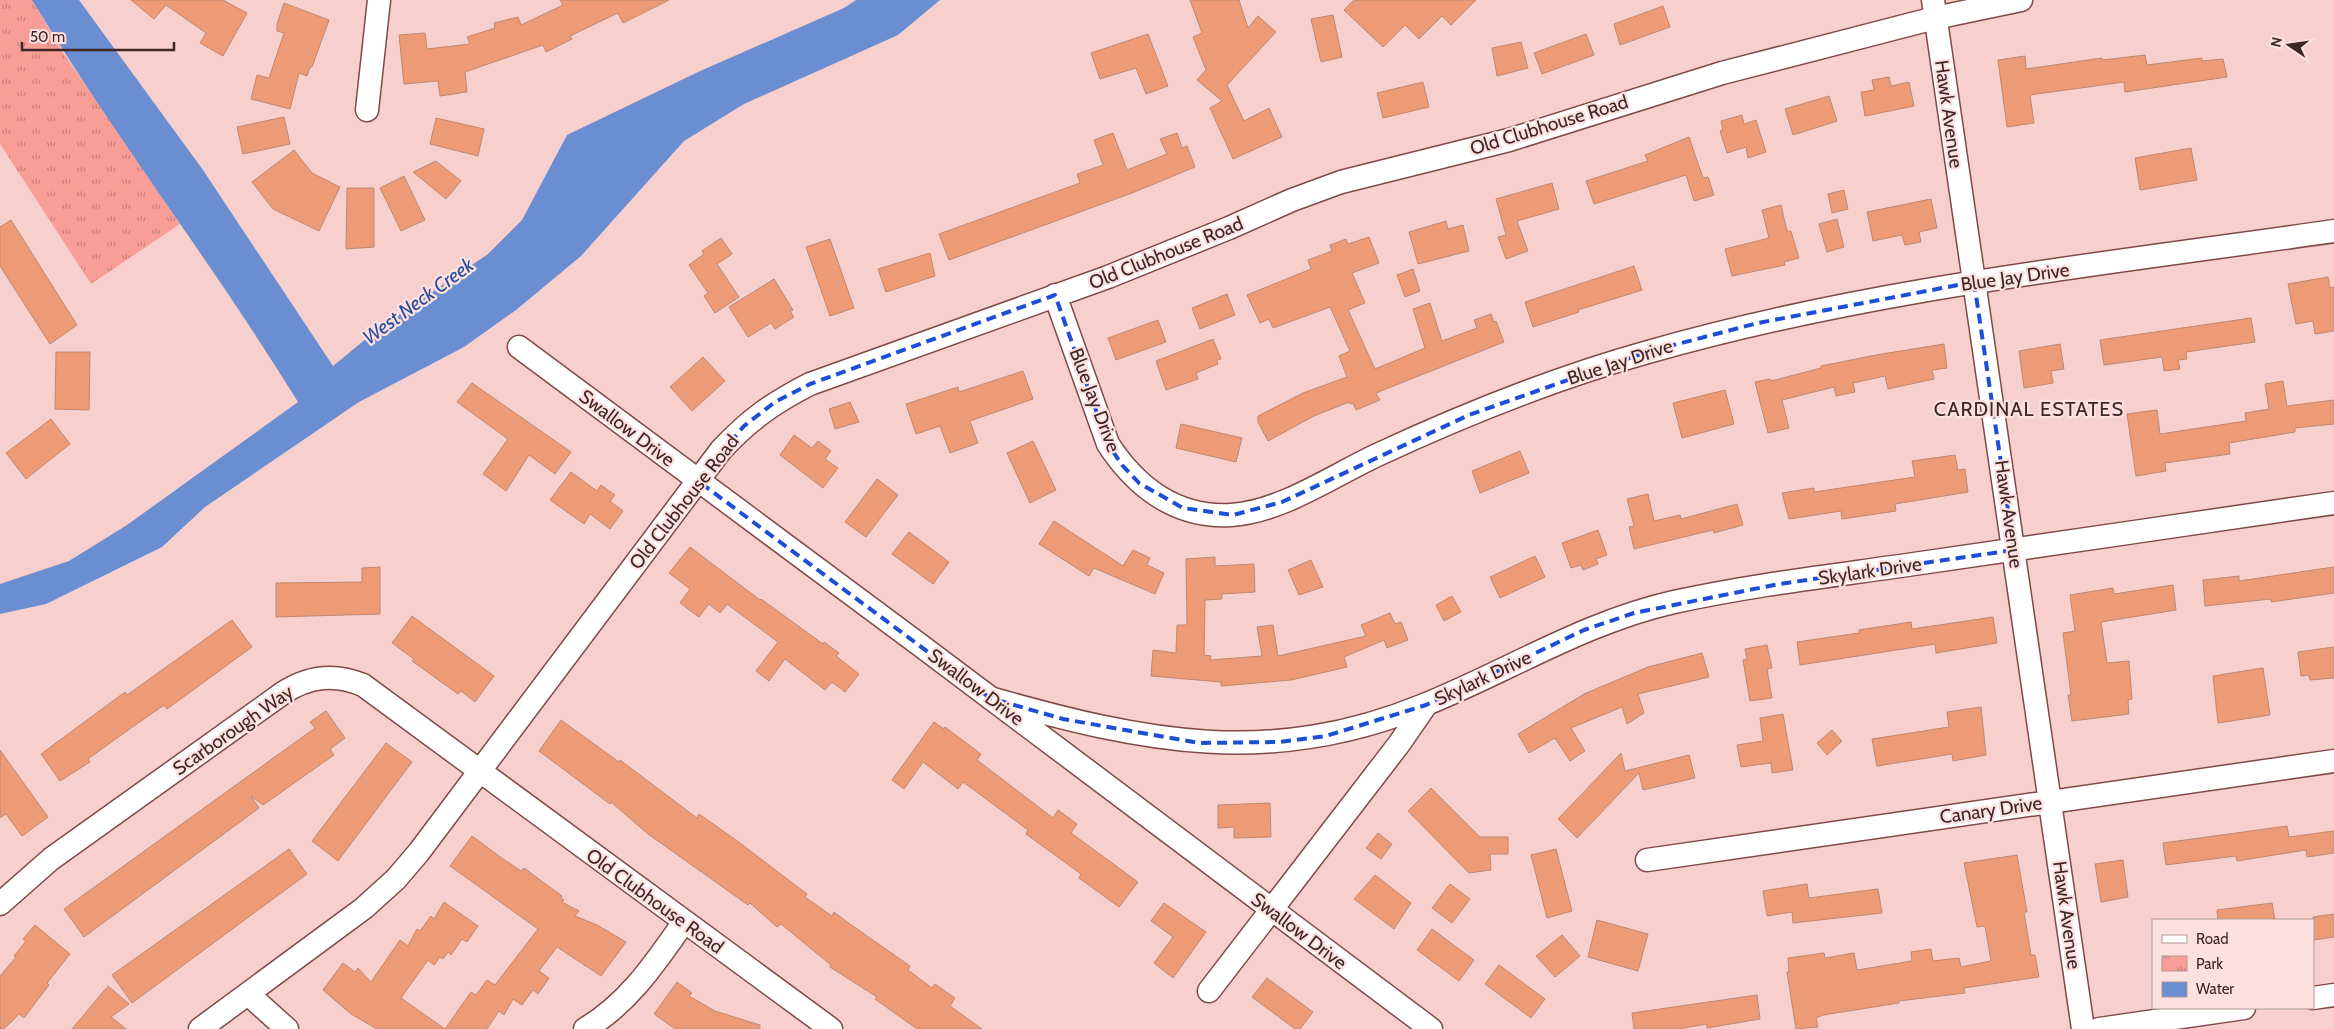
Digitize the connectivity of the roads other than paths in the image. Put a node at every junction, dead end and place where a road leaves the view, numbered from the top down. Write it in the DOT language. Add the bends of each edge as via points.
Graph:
graph roads {
  1 [pos="379,0"];
  2 [pos="2021,0"];
  3 [pos="1934,9"];
  4 [pos="367,110"];
  5 [pos="2334,231"];
  6 [pos="1974,282"];
  7 [pos="1055,295"];
  8 [pos="520,347"];
  9 [pos="698,481"];
  10 [pos="2334,503"];
  11 [pos="2014,550"];
  12 [pos="990,698"];
  13 [pos="1426,705"];
  14 [pos="2334,761"];
  15 [pos="480,771"];
  16 [pos="2050,802"];
  17 [pos="1647,860"];
  18 [pos="0,904"];
  19 [pos="1270,910"];
  20 [pos="684,922"];
  21 [pos="1209,991"];
  22 [pos="248,994"];
  23 [pos="2334,995"];
  24 [pos="2314,998"];
  25 [pos="2237,1009"];
  26 [pos="200,1029"];
  27 [pos="288,1029"];
  28 [pos="585,1029"];
  29 [pos="831,1029"];
  30 [pos="1430,1029"];
  31 [pos="2084,1029"];
  32 [pos="2099,1029"];
  1 -- 4 [label="street"];
  2 -- 3 [label="street, Old Clubhouse Road"];
  3 -- 6 [label="street, Hawk Avenue"];
  3 -- 7 [label="street, Old Clubhouse Road" via="1509,140 1341,182 1108,277"];
  5 -- 6 [label="street, Blue Jay Drive"];
  6 -- 7 [label="street, Blue Jay Drive" via="1758,323 1647,352 1470,414 1374,456 1282,502 1258,511 1232,515 1212,515 1182,508 1160,498 1122,465 1108,444"];
  6 -- 11 [label="street, Hawk Avenue"];
  7 -- 9 [label="street, Old Clubhouse Road" via="810,384 775,402 744,426"];
  8 -- 9 [label="street, Swallow Drive"];
  9 -- 12 [label="street, Swallow Drive"];
  9 -- 15 [label="street, Old Clubhouse Road"];
  10 -- 11 [label="street, Skylark Drive"];
  11 -- 13 [label="street, Skylark Drive" via="1780,584 1676,602 1634,613 1584,630"];
  11 -- 16 [label="street, Hawk Avenue"];
  12 -- 13 [label="street, Skylark Drive" via="1063,719 1130,733 1232,744 1326,736 1381,722"];
  12 -- 19 [label="street, Swallow Drive"];
  13 -- 19 [label="street, Skylark Drive"];
  14 -- 16 [label="street, Canary Drive"];
  15 -- 18 [label="street, Scarborough Way" via="363,685 331,676 312,678 282,692 51,860"];
  15 -- 20 [label="street, Old Clubhouse Road"];
  15 -- 22 [label="street, Old Clubhouse Road" via="396,879 364,908"];
  16 -- 17 [label="street, Canary Drive"];
  16 -- 31 [label="street, Hawk Avenue"];
  19 -- 21 [label="street, Skylark Drive"];
  19 -- 30 [label="street, Swallow Drive"];
  20 -- 28 [label="street" via="638,986 617,1007"];
  20 -- 29 [label="street, Old Clubhouse Road"];
  22 -- 26 [label="street, Old Clubhouse Road"];
  22 -- 27 [label="street"];
  23 -- 24 [label="street"];
  25 -- 32 [label="street"];
}
